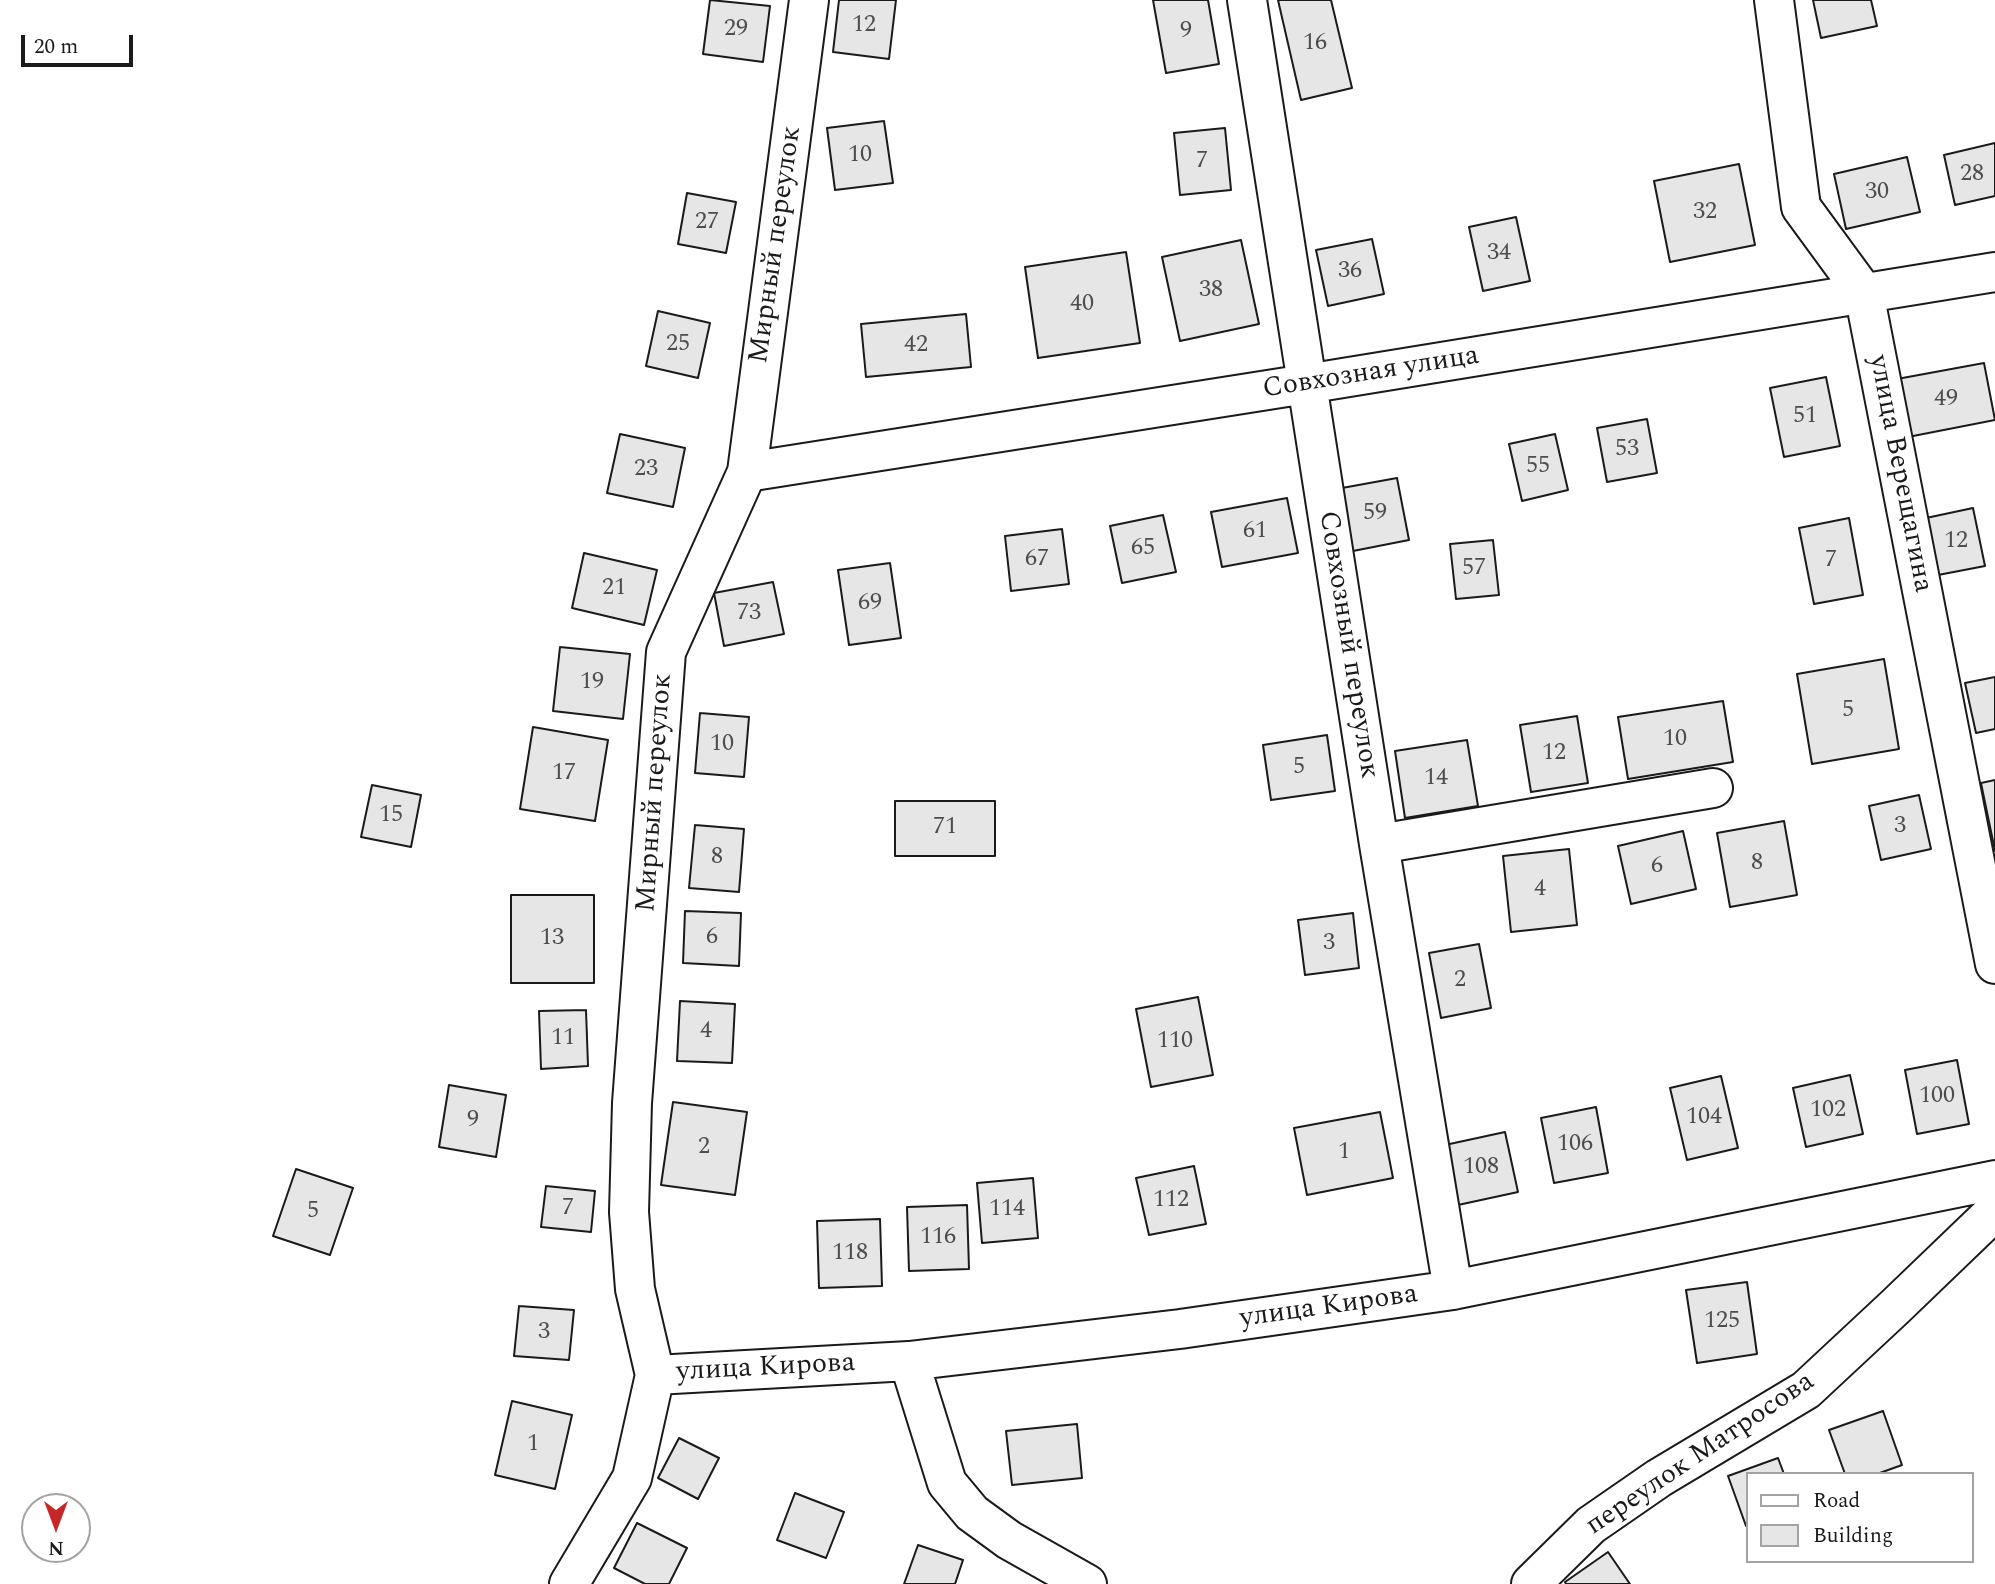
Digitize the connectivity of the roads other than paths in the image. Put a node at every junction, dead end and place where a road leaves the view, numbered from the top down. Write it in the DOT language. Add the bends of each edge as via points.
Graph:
graph roads {
  1 [pos="809,0"];
  2 [pos="1247,0"];
  3 [pos="1774,0"];
  4 [pos="1995,272"];
  5 [pos="1864,293"];
  6 [pos="1306,384"];
  7 [pos="747,472"];
  8 [pos="1713,788"];
  9 [pos="1379,844"];
  10 [pos="1995,964"];
  11 [pos="1995,1180"];
  12 [pos="1995,1211"];
  13 [pos="1453,1290"];
  14 [pos="909,1361"];
  15 [pos="655,1375"];
  16 [pos="569,1584"];
  17 [pos="1087,1584"];
  18 [pos="1531,1584"];
  1 -- 7 [label="street, Мирный переулок"];
  2 -- 6 [label="street, Совхозный переулок"];
  3 -- 5 [label="street, улица Верещагина" via="1801,207"];
  4 -- 5 [label="street, Совхозная улица"];
  5 -- 6 [label="street, Совхозная улица"];
  5 -- 10 [label="street, улица Верещагина"];
  6 -- 7 [label="street, Совхозная улица"];
  6 -- 9 [label="street, Совхозный переулок"];
  7 -- 15 [label="street, Мирный переулок" via="666,652 632,1103 629,1212 635,1289"];
  8 -- 9 [label="street"];
  9 -- 13 [label="street, Совхозный переулок"];
  11 -- 13 [label="street, улица Кирова"];
  12 -- 18 [label="street, переулок Матросова" via="1806,1390 1659,1478 1591,1525"];
  13 -- 14 [label="street, улица Кирова"];
  14 -- 15 [label="street, улица Кирова"];
  14 -- 17 [label="street" via="947,1483 972,1513"];
  15 -- 16 [label="street, Мирный переулок" via="632,1478"];
}
